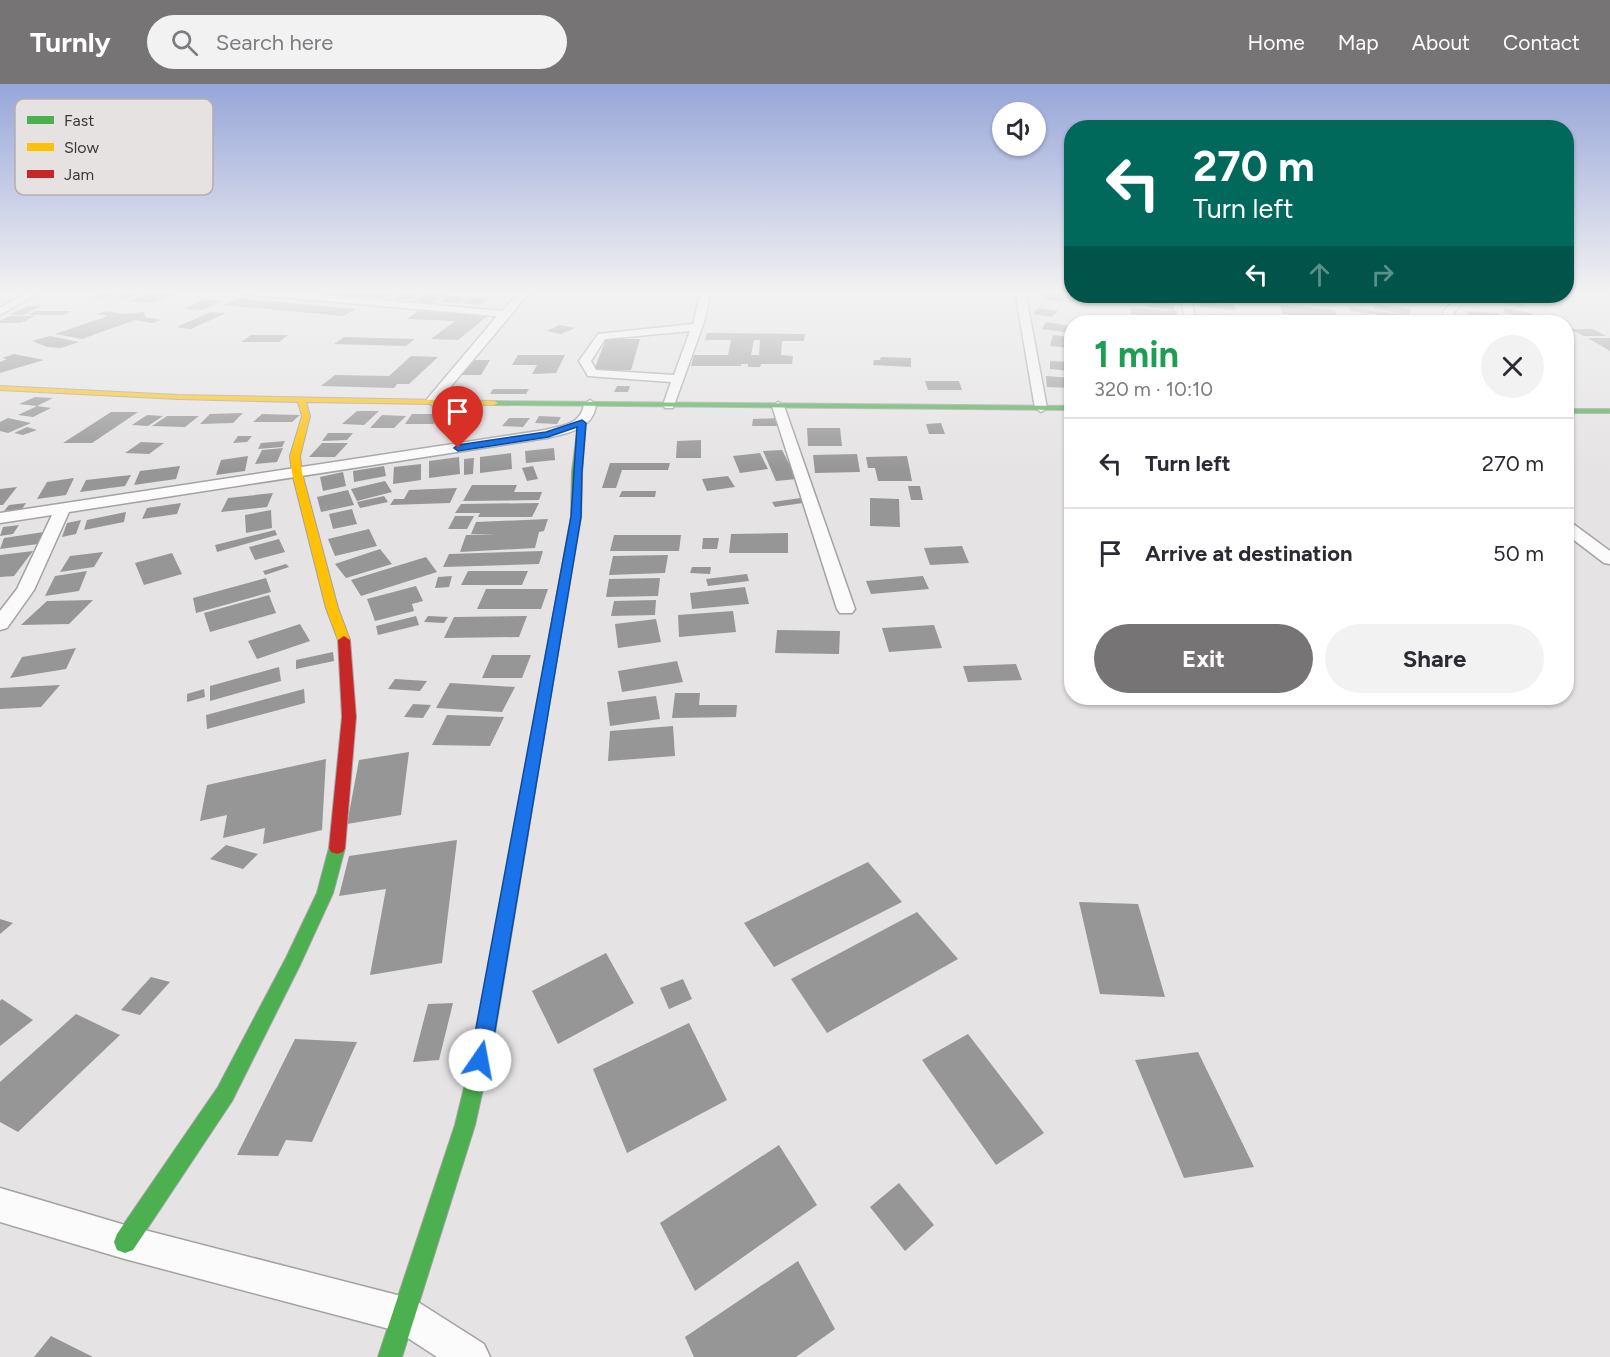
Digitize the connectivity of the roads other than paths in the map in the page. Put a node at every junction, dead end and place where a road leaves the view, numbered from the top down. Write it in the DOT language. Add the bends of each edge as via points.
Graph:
graph roads {
  1 [pos="474,350"];
  2 [pos="592,350"];
  3 [pos="688,350"];
  4 [pos="1031,350"];
  5 [pos="678,379"];
  6 [pos="0,388"];
  7 [pos="301,399"];
  8 [pos="432,401"];
  9 [pos="590,404"];
  10 [pos="669,405"];
  11 [pos="778,406"];
  12 [pos="1041,408"];
  13 [pos="1064,408"];
  14 [pos="1574,411"];
  15 [pos="1610,411"];
  16 [pos="582,423"];
  17 [pos="297,473"];
  18 [pos="63,508"];
  19 [pos="0,518"];
  20 [pos="1574,532"];
  21 [pos="1610,559"];
  22 [pos="846,609"];
  23 [pos="0,624"];
  24 [pos="0,1204"];
  25 [pos="125,1242"];
  26 [pos="405,1315"];
  27 [pos="390,1357"];
  28 [pos="471,1357"];
  1 -- 8 [label="street"];
  2 -- 5 [label="street" via="585,361 592,374"];
  3 -- 5 [label="street"];
  4 -- 12 [label="street"];
  5 -- 10 [label="street"];
  6 -- 7 [label="street"];
  7 -- 8 [label="street"];
  7 -- 17 [label="street" via="306,416 295,456"];
  8 -- 9 [label="street"];
  9 -- 10 [label="street"];
  9 -- 16 [label="street" via="589,415"];
  10 -- 11 [label="street"];
  11 -- 12 [label="street"];
  11 -- 22 [label="street"];
  12 -- 13 [label="street"];
  14 -- 15 [label="street"];
  16 -- 17 [label="street" via="548,434"];
  16 -- 26 [label="street" via="576,517 485,1039 465,1125"];
  17 -- 18 [label="street"];
  17 -- 25 [label="street" via="332,608 345,639 349,717 338,845 325,893 225,1094"];
  18 -- 19 [label="street"];
  18 -- 23 [label="street" via="25,590"];
  20 -- 21 [label="street"];
  24 -- 25 [label="street"];
  25 -- 26 [label="street"];
  26 -- 27 [label="street"];
  26 -- 28 [label="street"];
}
